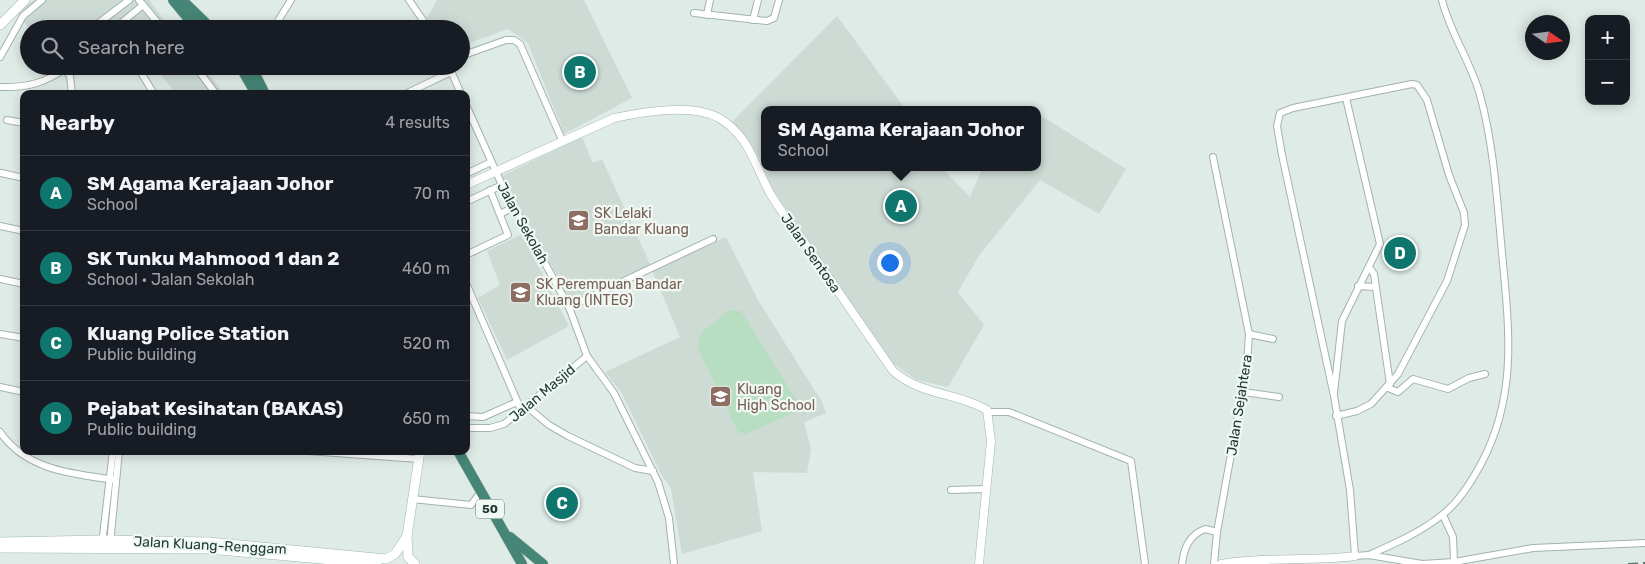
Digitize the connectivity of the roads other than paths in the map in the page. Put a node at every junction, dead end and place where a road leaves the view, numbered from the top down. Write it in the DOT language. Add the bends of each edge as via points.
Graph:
graph roads {
  1 [pos="25,0"];
  2 [pos="42,0"];
  3 [pos="129,0"];
  4 [pos="173,0"];
  5 [pos="182,0"];
  6 [pos="291,0"];
  7 [pos="409,0"];
  8 [pos="710,0"];
  9 [pos="758,0"];
  10 [pos="779,0"];
  11 [pos="1442,0"];
  12 [pos="141,3"];
  13 [pos="694,13"];
  14 [pos="707,15"];
  15 [pos="21,20"];
  16 [pos="103,20"];
  17 [pos="123,20"];
  18 [pos="156,20"];
  19 [pos="190,20"];
  20 [pos="203,20"];
  21 [pos="279,20"];
  22 [pos="423,20"];
  23 [pos="753,20"];
  24 [pos="20,21"];
  25 [pos="0,25"];
  26 [pos="470,53"];
  27 [pos="0,57"];
  28 [pos="55,75"];
  29 [pos="69,75"];
  30 [pos="142,75"];
  31 [pos="202,75"];
  32 [pos="245,75"];
  33 [pos="256,75"];
  34 [pos="439,75"];
  35 [pos="453,75"];
  36 [pos="0,87"];
  37 [pos="72,90"];
  38 [pos="152,90"];
  39 [pos="213,90"];
  40 [pos="254,90"];
  41 [pos="263,90"];
  42 [pos="411,90"];
  43 [pos="459,90"];
  44 [pos="1346,98"];
  45 [pos="470,115"];
  46 [pos="7,120"];
  47 [pos="20,122"];
  48 [pos="562,140"];
  49 [pos="1213,157"];
  50 [pos="491,162"];
  51 [pos="470,172"];
  52 [pos="496,172"];
  53 [pos="1,173"];
  54 [pos="20,177"];
  55 [pos="470,183"];
  56 [pos="502,185"];
  57 [pos="490,190"];
  58 [pos="470,200"];
  59 [pos="514,208"];
  60 [pos="500,214"];
  61 [pos="0,226"];
  62 [pos="20,230"];
  63 [pos="714,239"];
  64 [pos="470,253"];
  65 [pos="1369,267"];
  66 [pos="0,279"];
  67 [pos="20,283"];
  68 [pos="1358,286"];
  69 [pos="1375,287"];
  70 [pos="470,293"];
  71 [pos="569,307"];
  72 [pos="0,334"];
  73 [pos="1249,334"];
  74 [pos="20,337"];
  75 [pos="1273,339"];
  76 [pos="587,356"];
  77 [pos="1485,374"];
  78 [pos="1389,386"];
  79 [pos="0,388"];
  80 [pos="20,391"];
  81 [pos="1243,392"];
  82 [pos="1334,396"];
  83 [pos="1279,397"];
  84 [pos="517,402"];
  85 [pos="524,408"];
  86 [pos="988,412"];
  87 [pos="470,416"];
  88 [pos="1336,416"];
  89 [pos="470,430"];
  90 [pos="0,432"];
  91 [pos="20,454"];
  92 [pos="22,455"];
  93 [pos="113,455"];
  94 [pos="118,455"];
  95 [pos="420,455"];
  96 [pos="460,456"];
  97 [pos="653,471"];
  98 [pos="113,479"];
  99 [pos="985,488"];
  100 [pos="951,490"];
  101 [pos="480,493"];
  102 [pos="412,499"];
  103 [pos="1443,515"];
  104 [pos="498,523"];
  105 [pos="1217,532"];
  106 [pos="407,536"];
  107 [pos="0,542"];
  108 [pos="509,543"];
  109 [pos="1645,543"];
  110 [pos="106,544"];
  111 [pos="1393,545"];
  112 [pos="0,548"];
  113 [pos="1354,556"];
  114 [pos="1369,556"];
  115 [pos="1329,560"];
  116 [pos="1394,561"];
  117 [pos="1454,562"];
  118 [pos="1260,563"];
  119 [pos="377,564"];
  120 [pos="415,564"];
  121 [pos="510,564"];
  122 [pos="522,564"];
  123 [pos="543,564"];
  124 [pos="674,564"];
  125 [pos="979,564"];
  126 [pos="1145,564"];
  127 [pos="1182,564"];
  128 [pos="1214,564"];
  129 [pos="1221,564"];
  130 [pos="1295,564"];
  131 [pos="1320,564"];
  1 -- 25 [label="main road"];
  2 -- 15 [label="street"];
  3 -- 16 [label="street"];
  4 -- 19 [label="highway"];
  5 -- 20 [label="highway"];
  6 -- 21 [label="street"];
  7 -- 22 [label="street"];
  8 -- 14 [label="street"];
  9 -- 23 [label="street"];
  10 -- 23 [label="street" via="774,18"];
  11 -- 103 [label="street" via="1469,63 1488,129 1509,351 1501,416 1490,448 1470,484"];
  12 -- 17 [label="street"];
  12 -- 18 [label="street"];
  13 -- 14 [label="street"];
  14 -- 23 [label="street"];
  24 -- 27 [label="street"];
  26 -- 48 [label="street" via="506,40 520,44"];
  28 -- 36 [label="street" via="36,84"];
  29 -- 37 [label="street"];
  30 -- 38 [label="street"];
  31 -- 39 [label="street"];
  32 -- 40 [label="highway"];
  33 -- 41 [label="highway"];
  34 -- 42 [label="street"];
  35 -- 43 [label="street"];
  44 -- 65 [label="street" via="1380,244"];
  44 -- 78 [label="street" via="1417,85 1426,100 1465,218 1447,281 1408,358"];
  44 -- 82 [label="street" via="1286,110 1277,119"];
  45 -- 50 [label="street, Jalan Sekolah"];
  46 -- 47 [label="street"];
  48 -- 52 [label="street, Jalan Sentosa"];
  48 -- 86 [label="street, Jalan Sentosa" via="614,118 635,114 687,110 704,111 719,118 743,140 771,194 893,371 919,388 980,406"];
  49 -- 73 [label="street, Jalan Sejahtera"];
  50 -- 51 [label="street"];
  50 -- 52 [label="street, Jalan Sekolah"];
  52 -- 55 [label="street, Jalan Sentosa"];
  52 -- 56 [label="street, Jalan Sekolah"];
  53 -- 54 [label="street"];
  56 -- 57 [label="street"];
  56 -- 59 [label="street, Jalan Sekolah"];
  57 -- 58 [label="street"];
  57 -- 60 [label="street"];
  59 -- 60 [label="street"];
  59 -- 71 [label="street, Jalan Sekolah"];
  60 -- 64 [label="street" via="508,235"];
  61 -- 62 [label="street"];
  63 -- 71 [label="street"];
  65 -- 68 [label="street"];
  65 -- 69 [label="street" via="1374,274"];
  66 -- 67 [label="street"];
  68 -- 69 [label="street"];
  68 -- 82 [label="street" via="1342,321"];
  69 -- 78 [label="street"];
  70 -- 84 [label="street"];
  71 -- 76 [label="street, Jalan Sekolah"];
  72 -- 74 [label="street"];
  73 -- 75 [label="street"];
  73 -- 81 [label="street, Jalan Sejahtera"];
  76 -- 85 [label="street, Jalan Masjid"];
  76 -- 97 [label="street, Jalan Sekolah" via="614,393"];
  77 -- 78 [label="street" via="1448,389 1413,379 1398,392"];
  78 -- 88 [label="street" via="1366,407"];
  79 -- 80 [label="street"];
  81 -- 83 [label="street"];
  81 -- 105 [label="street, Jalan Sejahtera"];
  82 -- 88 [label="street"];
  84 -- 85 [label="street"];
  84 -- 87 [label="street" via="483,417"];
  85 -- 89 [label="street, Jalan Masjid" via="504,424"];
  85 -- 97 [label="street" via="577,440 635,468"];
  86 -- 99 [label="street" via="991,442"];
  86 -- 126 [label="street" via="1009,412 1131,461"];
  88 -- 113 [label="street" via="1350,490"];
  90 -- 91 [label="street"];
  92 -- 98 [label="street" via="38,464 66,472"];
  93 -- 98 [label="street"];
  94 -- 98 [label="street"];
  95 -- 102 [label="main road"];
  96 -- 101 [label="highway, 50"];
  97 -- 124 [label="street, Jalan Sekolah" via="669,518"];
  98 -- 110 [label="street"];
  99 -- 100 [label="street"];
  99 -- 125 [label="street"];
  101 -- 102 [label="street" via="471,505"];
  101 -- 104 [label="highway, 50"];
  102 -- 106 [label="main road"];
  103 -- 111 [label="street"];
  103 -- 117 [label="street" via="1453,537"];
  104 -- 108 [label="highway, 50"];
  104 -- 123 [label="highway" via="517,544"];
  105 -- 127 [label="street" via="1205,529 1191,537"];
  105 -- 128 [label="street, Jalan Sejahtera"];
  106 -- 110 [label="main road, Jalan Kluang-Renggam" via="395,554 386,559 238,543"];
  106 -- 120 [label="main road" via="408,557"];
  107 -- 110 [label="main road, Jalan Kluang-Renggam"];
  108 -- 121 [label="highway"];
  108 -- 122 [label="highway, 50"];
  109 -- 117 [label="street" via="1533,548"];
  110 -- 112 [label="main road, Jalan Kluang-Renggam"];
  110 -- 119 [label="main road, Jalan Kluang-Renggam" via="208,549"];
  111 -- 114 [label="street"];
  111 -- 116 [label="street"];
  113 -- 114 [label="street"];
  113 -- 115 [label="street"];
  114 -- 116 [label="street"];
  115 -- 118 [label="street" via="1302,557"];
  115 -- 130 [label="street"];
  115 -- 131 [label="street"];
  116 -- 117 [label="street" via="1422,564"];
  118 -- 129 [label="street"];
}
